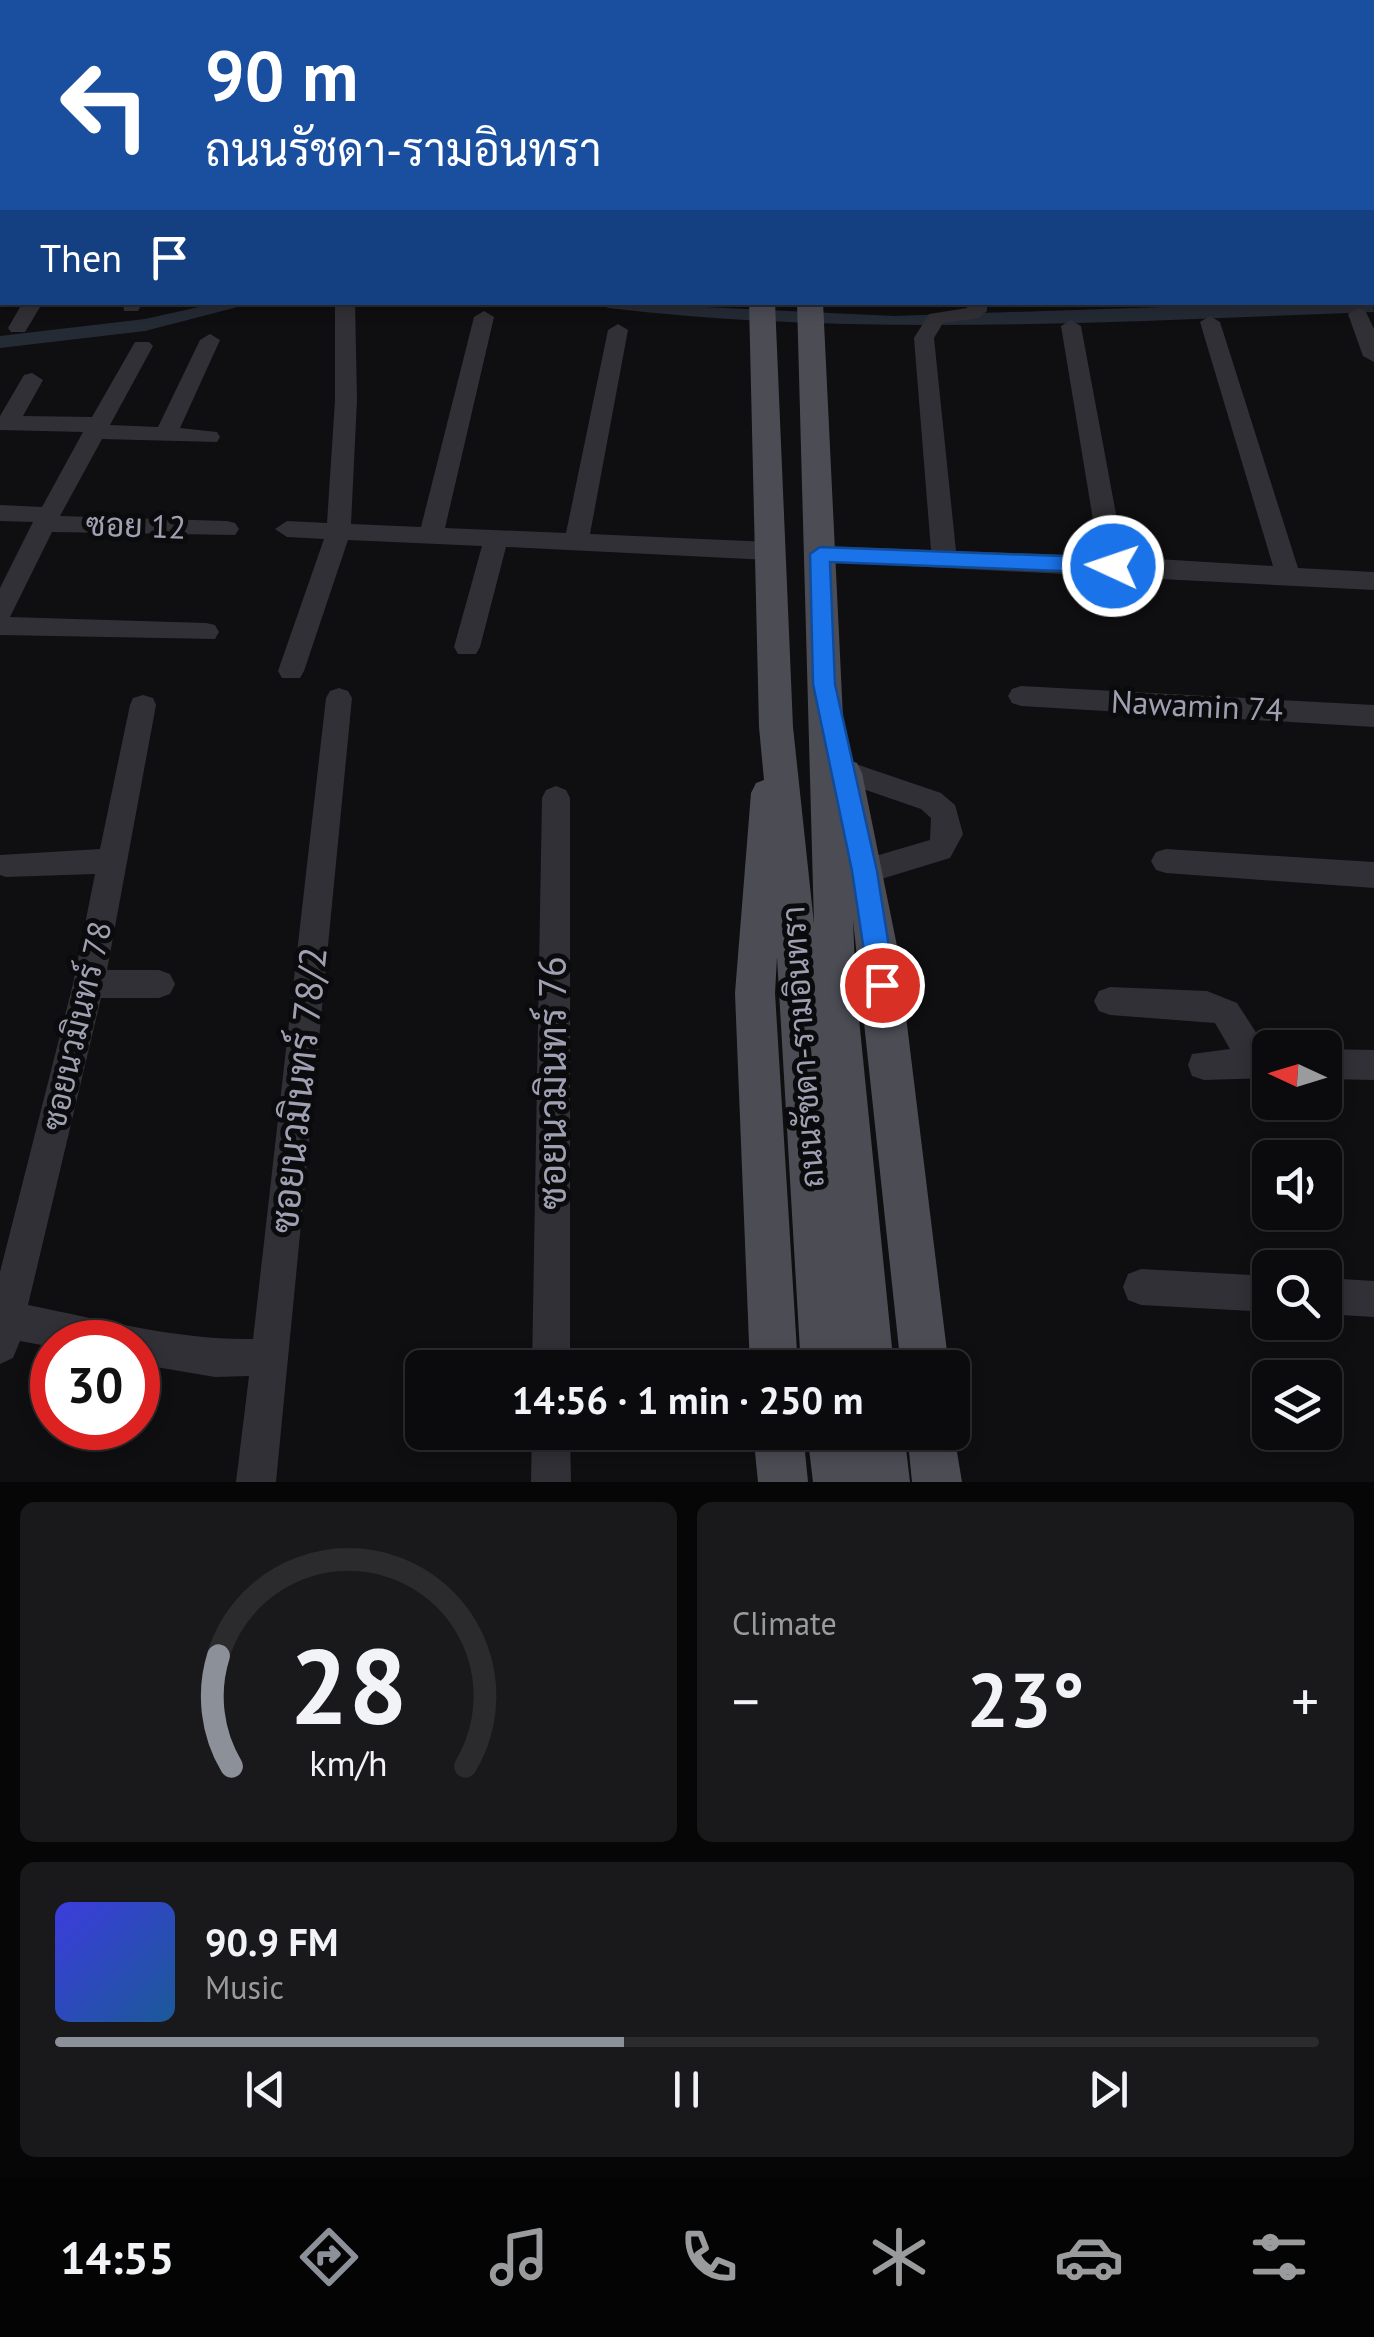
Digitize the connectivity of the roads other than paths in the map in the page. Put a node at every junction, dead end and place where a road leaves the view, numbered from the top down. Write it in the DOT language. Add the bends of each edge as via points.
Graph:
graph roads {
  1 [pos="32,305"];
  2 [pos="345,305"];
  3 [pos="977,305"];
  4 [pos="762,313"];
  5 [pos="811,314"];
  6 [pos="1358,314"];
  7 [pos="484,317"];
  8 [pos="1210,322"];
  9 [pos="1071,326"];
  10 [pos="18,328"];
  11 [pos="618,330"];
  12 [pos="210,340"];
  13 [pos="142,346"];
  14 [pos="1374,356"];
  15 [pos="32,380"];
  16 [pos="4,423"];
  17 [pos="96,428"];
  18 [pos="166,435"];
  19 [pos="209,438"];
  20 [pos="0,513"];
  21 [pos="47,519"];
  22 [pos="227,529"];
  23 [pos="287,529"];
  24 [pos="330,530"];
  25 [pos="432,534"];
  26 [pos="496,538"];
  27 [pos="576,544"];
  28 [pos="770,551"];
  29 [pos="820,554"];
  30 [pos="944,558"];
  31 [pos="1113,566"];
  32 [pos="1288,576"];
  33 [pos="1374,581"];
  34 [pos="0,613"];
  35 [pos="0,626"];
  36 [pos="206,632"];
  37 [pos="467,647"];
  38 [pos="290,671"];
  39 [pos="824,684"];
  40 [pos="1021,696"];
  41 [pos="338,698"];
  42 [pos="143,705"];
  43 [pos="1374,716"];
  44 [pos="776,727"];
  45 [pos="844,771"];
  46 [pos="556,798"];
  47 [pos="115,861"];
  48 [pos="1166,861"];
  49 [pos="6,865"];
  50 [pos="864,871"];
  51 [pos="1374,874"];
  52 [pos="89,984"];
  53 [pos="159,984"];
  54 [pos="1110,1002"];
  55 [pos="1252,1047"];
  56 [pos="1252,1063"];
  57 [pos="1342,1064"];
  58 [pos="1204,1065"];
  59 [pos="1374,1065"];
  60 [pos="1141,1287"];
  61 [pos="1252,1293"];
  62 [pos="1342,1297"];
  63 [pos="1374,1299"];
  64 [pos="4,1333"];
  65 [pos="30,1335"];
  66 [pos="160,1349"];
  67 [pos="552,1350"];
  68 [pos="773,1350"];
  69 [pos="845,1350"];
  70 [pos="846,1350"];
  71 [pos="922,1350"];
  72 [pos="269,1357"];
  73 [pos="551,1450"];
  74 [pos="780,1450"];
  75 [pos="834,1450"];
  76 [pos="881,1450"];
  77 [pos="934,1450"];
  78 [pos="256,1482"];
  79 [pos="550,1482"];
  80 [pos="783,1482"];
  81 [pos="838,1482"];
  82 [pos="885,1482"];
  83 [pos="937,1482"];
  1 -- 10 [label="street"];
  2 -- 24 [label="street" via="346,400"];
  3 -- 30 [label="street" via="972,314 930,328"];
  4 -- 28 [label="main road, ถนนรัชดา-รามอินทรา"];
  5 -- 29 [label="main road, ถนนรัชดา-รามอินทรา"];
  6 -- 14 [label="street"];
  7 -- 25 [label="street"];
  8 -- 32 [label="street"];
  9 -- 31 [label="street"];
  11 -- 27 [label="street"];
  12 -- 18 [label="street"];
  13 -- 17 [label="street"];
  15 -- 16 [label="street"];
  16 -- 17 [label="street"];
  17 -- 18 [label="street"];
  17 -- 21 [label="street"];
  18 -- 19 [label="street"];
  20 -- 21 [label="street, ซอย 12"];
  21 -- 22 [label="street, ซอย 12"];
  21 -- 34 [label="street"];
  23 -- 24 [label="street"];
  24 -- 25 [label="street"];
  24 -- 38 [label="street"];
  25 -- 26 [label="street"];
  26 -- 27 [label="street"];
  26 -- 37 [label="street"];
  27 -- 28 [label="street"];
  28 -- 44 [label="main road, ถนนรัชดา-รามอินทรา"];
  29 -- 30 [label="street"];
  29 -- 39 [label="main road, ถนนรัชดา-รามอินทรา"];
  30 -- 31 [label="street"];
  31 -- 32 [label="street"];
  32 -- 33 [label="street"];
  35 -- 36 [label="street"];
  39 -- 45 [label="main road, ถนนรัชดา-รามอินทรา"];
  39 -- 70 [label="main road, ถนนรัชดา-รามอินทรา"];
  40 -- 43 [label="street, Nawamin 74"];
  41 -- 72 [label="street, ซอยนวมินทร์ 78/2"];
  42 -- 47 [label="street, ซอยนวมินทร์ 78"];
  44 -- 68 [label="main road, ถนนรัชดา-รามอินทรา" via="755,993"];
  44 -- 69 [label="main road, ถนนรัชดา-รามอินทรา"];
  45 -- 50 [label="main road, ถนนรัชดา-รามอินทรา"];
  45 -- 50 [label="street" via="945,813 948,834 940,849"];
  46 -- 67 [label="street, ซอยนวมินทร์ 76"];
  47 -- 49 [label="street"];
  47 -- 52 [label="street, ซอยนวมินทร์ 78"];
  48 -- 51 [label="street"];
  50 -- 71 [label="main road, ถนนรัชดา-รามอินทรา"];
  52 -- 53 [label="street"];
  52 -- 64 [label="street, ซอยนวมินทร์ 78"];
  54 -- 55 [label="street" via="1207,1006 1226,1013"];
  56 -- 58 [label="street"];
  57 -- 59 [label="street"];
  60 -- 61 [label="street"];
  62 -- 63 [label="street"];
  64 -- 65 [label="street"];
  66 -- 72 [label="street" via="215,1358"];
  72 -- 78 [label="street, ซอยนวมินทร์ 78/2"];
  73 -- 79 [label="street"];
  74 -- 80 [label="main road"];
  75 -- 81 [label="main road"];
  76 -- 82 [label="main road"];
  77 -- 83 [label="main road"];
}
